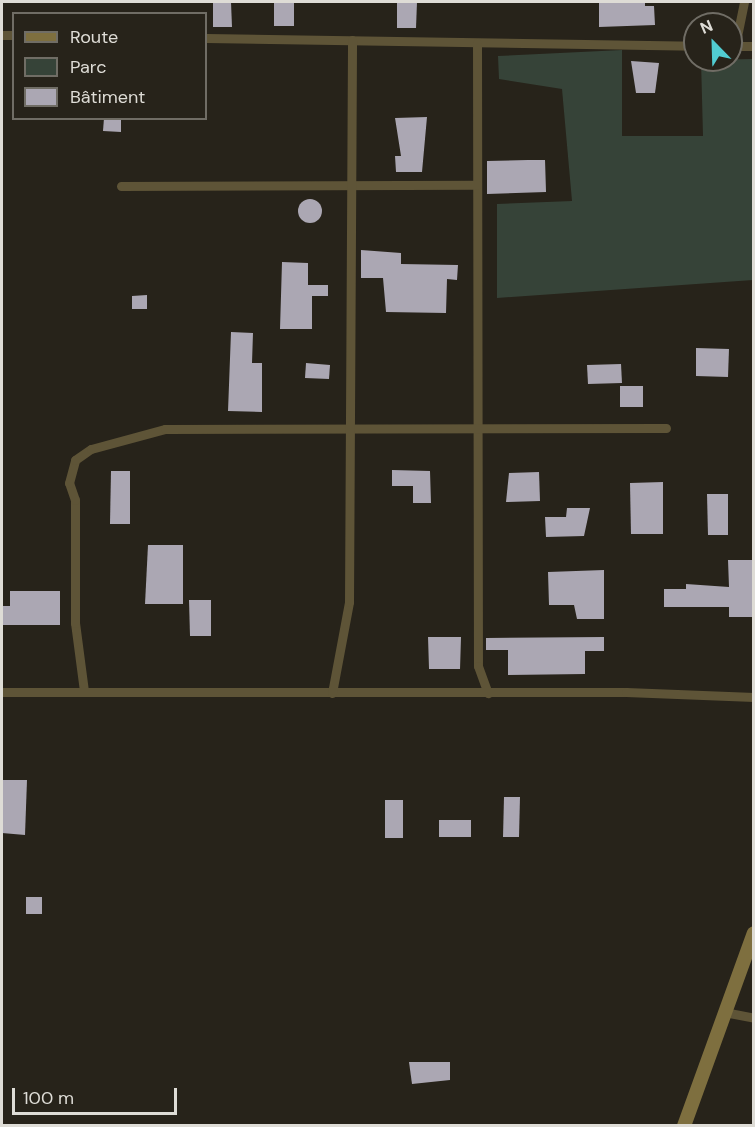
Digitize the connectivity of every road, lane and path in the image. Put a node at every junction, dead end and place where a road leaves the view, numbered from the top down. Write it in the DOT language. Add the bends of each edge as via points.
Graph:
graph roads {
  1 [pos="207,38"];
  2 [pos="352,40"];
  3 [pos="477,43"];
  4 [pos="683,46"];
  5 [pos="351,183"];
  6 [pos="477,185"];
  7 [pos="121,186"];
  8 [pos="351,425"];
  9 [pos="476,426"];
  10 [pos="666,428"];
  11 [pos="84,691"];
  12 [pos="2,692"];
  13 [pos="332,693"];
  14 [pos="488,693"];
  15 [pos="753,697"];
  16 [pos="753,933"];
  17 [pos="724,1012"];
  18 [pos="753,1018"];
  19 [pos="684,1125"];
  1 -- 2 [label="street"];
  2 -- 3 [label="street"];
  2 -- 5 [label="street"];
  3 -- 4 [label="street"];
  3 -- 6 [label="street"];
  5 -- 6 [label="street"];
  5 -- 7 [label="street"];
  5 -- 8 [label="street"];
  6 -- 9 [label="street"];
  8 -- 9 [label="street"];
  8 -- 11 [label="street" via="165,429 136,433 75,460 69,483 76,520 75,623"];
  8 -- 13 [label="street" via="349,602"];
  9 -- 10 [label="street"];
  9 -- 14 [label="street" via="478,666"];
  11 -- 12 [label="street"];
  11 -- 13 [label="street"];
  13 -- 14 [label="street"];
  14 -- 15 [label="street"];
  16 -- 17 [label="main road"];
  17 -- 18 [label="street"];
  17 -- 19 [label="main road"];
}
